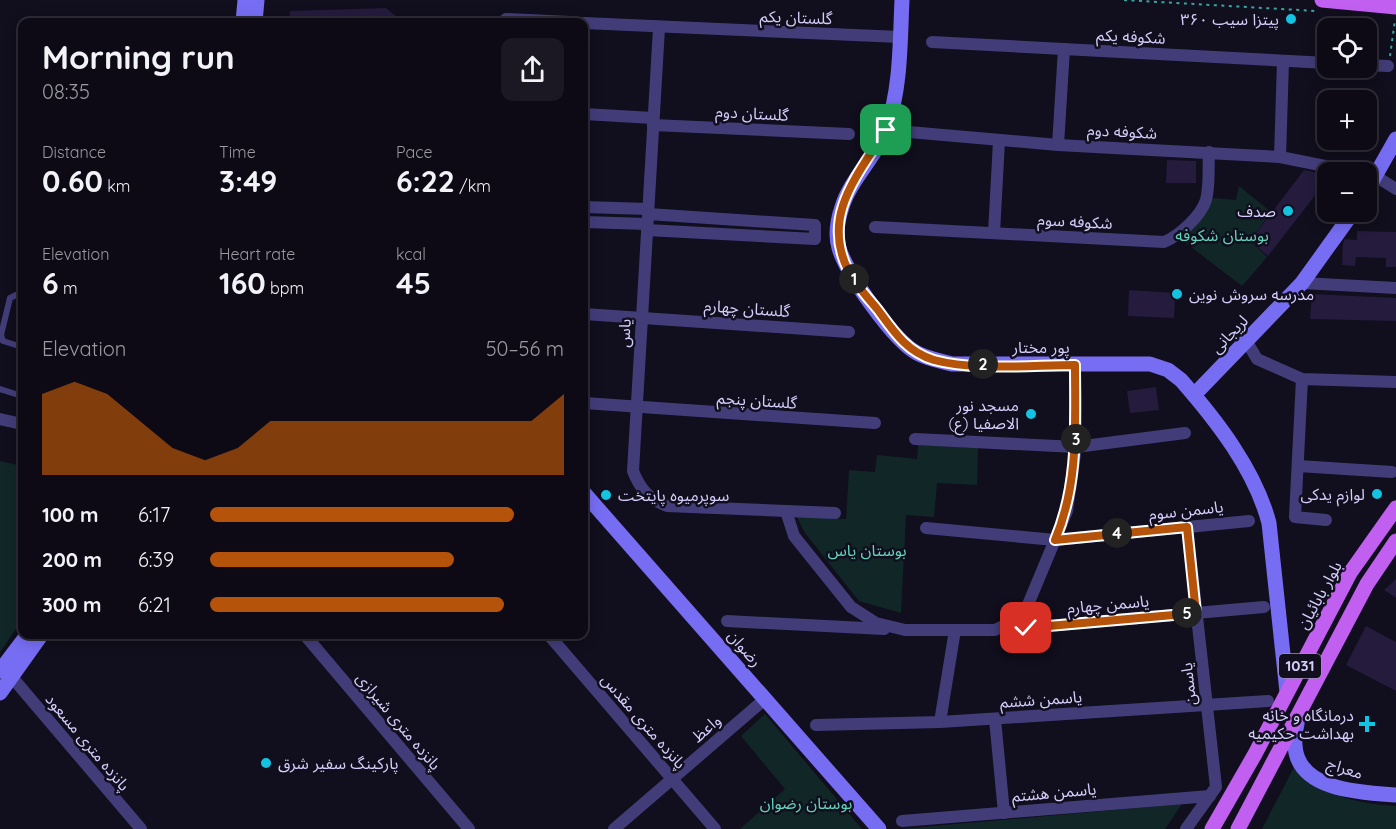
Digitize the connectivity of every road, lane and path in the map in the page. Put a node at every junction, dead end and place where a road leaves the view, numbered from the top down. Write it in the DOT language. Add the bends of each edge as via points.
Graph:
graph roads {
  1 [pos="245,0"];
  2 [pos="257,0"];
  3 [pos="902,0"];
  4 [pos="1124,0"];
  5 [pos="1320,6"];
  6 [pos="1392,11"];
  7 [pos="243,18"];
  8 [pos="255,18"];
  9 [pos="588,23"];
  10 [pos="659,28"];
  11 [pos="900,37"];
  12 [pos="932,42"];
  13 [pos="1064,49"];
  14 [pos="1283,61"];
  15 [pos="1317,63"];
  16 [pos="1377,66"];
  17 [pos="1388,66"];
  18 [pos="588,114"];
  19 [pos="653,121"];
  20 [pos="886,130"];
  21 [pos="849,134"];
  22 [pos="1396,139"];
  23 [pos="999,141"];
  24 [pos="1058,145"];
  25 [pos="1209,152"];
  26 [pos="1280,157"];
  27 [pos="1317,164"];
  28 [pos="1377,168"];
  29 [pos="1377,179"];
  30 [pos="1396,189"];
  31 [pos="588,208"];
  32 [pos="647,220"];
  33 [pos="588,222"];
  34 [pos="1346,222"];
  35 [pos="875,227"];
  36 [pos="994,233"];
  37 [pos="1302,283"];
  38 [pos="1396,288"];
  39 [pos="18,296"];
  40 [pos="588,314"];
  41 [pos="642,317"];
  42 [pos="849,332"];
  43 [pos="1247,342"];
  44 [pos="18,346"];
  45 [pos="1075,365"];
  46 [pos="1302,379"];
  47 [pos="1396,382"];
  48 [pos="0,389"];
  49 [pos="18,395"];
  50 [pos="1194,395"];
  51 [pos="588,403"];
  52 [pos="636,409"];
  53 [pos="0,419"];
  54 [pos="18,423"];
  55 [pos="875,423"];
  56 [pos="1185,433"];
  57 [pos="915,440"];
  58 [pos="1076,447"];
  59 [pos="1298,466"];
  60 [pos="1392,472"];
  61 [pos="588,498"];
  62 [pos="1396,508"];
  63 [pos="786,511"];
  64 [pos="835,513"];
  65 [pos="1326,520"];
  66 [pos="1249,521"];
  67 [pos="1187,527"];
  68 [pos="926,528"];
  69 [pos="1055,540"];
  70 [pos="1396,542"];
  71 [pos="1264,607"];
  72 [pos="1196,613"];
  73 [pos="727,621"];
  74 [pos="1026,628"];
  75 [pos="905,630"];
  76 [pos="955,630"];
  77 [pos="25,639"];
  78 [pos="37,639"];
  79 [pos="308,639"];
  80 [pos="552,639"];
  81 [pos="4,671"];
  82 [pos="1287,692"];
  83 [pos="0,693"];
  84 [pos="765,699"];
  85 [pos="1268,701"];
  86 [pos="1207,705"];
  87 [pos="1298,717"];
  88 [pos="995,719"];
  89 [pos="940,722"];
  90 [pos="816,725"];
  91 [pos="672,780"];
  92 [pos="1396,795"];
  93 [pos="1210,796"];
  94 [pos="1004,813"];
  95 [pos="902,821"];
  96 [pos="141,829"];
  97 [pos="469,829"];
  98 [pos="615,829"];
  99 [pos="715,829"];
  100 [pos="879,829"];
  101 [pos="1186,829"];
  102 [pos="1212,829"];
  103 [pos="1238,829"];
  1 -- 7 [label="main road"];
  2 -- 8 [label="main road"];
  3 -- 11 [label="main road, پور مختار"];
  4 -- 5 [label="path"];
  5 -- 6 [label="main road"];
  6 -- 17 [label="path" via="1396,17"];
  9 -- 10 [label="street, گلستان یکم"];
  10 -- 11 [label="street, گلستان یکم"];
  10 -- 19 [label="street, یاس"];
  11 -- 20 [label="main road, پور مختار" via="893,106"];
  12 -- 13 [label="street, شکوفه یکم"];
  13 -- 14 [label="street, شکوفه یکم"];
  13 -- 24 [label="street"];
  14 -- 15 [label="street, شکوفه یکم"];
  14 -- 26 [label="street"];
  16 -- 17 [label="street"];
  18 -- 19 [label="street, گلستان دوم"];
  19 -- 21 [label="street, گلستان دوم"];
  19 -- 32 [label="street, یاس"];
  20 -- 23 [label="street, شکوفه دوم"];
  20 -- 45 [label="main road, پور مختار" via="842,206 838,246 849,272 900,341 916,353 952,364"];
  22 -- 28 [label="main road"];
  23 -- 24 [label="street, شکوفه دوم"];
  23 -- 36 [label="street"];
  24 -- 25 [label="street, شکوفه دوم"];
  25 -- 26 [label="street, شکوفه دوم"];
  25 -- 36 [label="street, شکوفه سوم" via="1206,200 1176,238 1164,242"];
  26 -- 27 [label="street, شکوفه دوم"];
  29 -- 30 [label="street"];
  31 -- 32 [label="street"];
  32 -- 32 [label="street" via="815,239 815,225"];
  32 -- 33 [label="street"];
  32 -- 41 [label="street, یاس"];
  34 -- 37 [label="main road, لریجانی"];
  35 -- 36 [label="street, شکوفه سوم"];
  37 -- 38 [label="street"];
  37 -- 43 [label="main road, لریجانی"];
  39 -- 44 [label="lane" via="10,298 1,335 3,341"];
  40 -- 41 [label="street, گلستان چهارم"];
  41 -- 42 [label="street, گلستان چهارم"];
  41 -- 52 [label="street, یاس"];
  43 -- 46 [label="street" via="1257,359"];
  43 -- 50 [label="main road, لریجانی"];
  45 -- 50 [label="main road, پور مختار" via="1150,364 1168,370"];
  45 -- 58 [label="street"];
  46 -- 47 [label="street"];
  46 -- 59 [label="street"];
  48 -- 49 [label="lane"];
  50 -- 82 [label="main road, پور مختار" via="1248,470 1262,497 1269,523"];
  51 -- 52 [label="street, گلستان پنجم"];
  52 -- 55 [label="street, گلستان پنجم"];
  52 -- 63 [label="street, یاس" via="633,471 645,493 655,501 667,506"];
  53 -- 54 [label="street"];
  56 -- 58 [label="street"];
  57 -- 58 [label="street"];
  58 -- 69 [label="street" via="1067,511"];
  59 -- 60 [label="street"];
  59 -- 65 [label="street" via="1295,517"];
  61 -- 84 [label="main road, رضوان"];
  62 -- 82 [label="main road, بلوار بابائیان / 1031" via="1350,573"];
  63 -- 64 [label="street, یاس"];
  63 -- 75 [label="street" via="795,536 851,607 876,623"];
  66 -- 67 [label="street, یاسمن سوم"];
  67 -- 69 [label="street, یاسمن سوم"];
  67 -- 72 [label="street, یاسمن"];
  68 -- 69 [label="street, یاسمن سوم"];
  69 -- 76 [label="street" via="1019,618 995,630"];
  70 -- 87 [label="main road, 1031" via="1367,584"];
  71 -- 72 [label="street, یاسمن چهارم"];
  72 -- 74 [label="street, یاسمن چهارم"];
  72 -- 86 [label="street, یاسمن"];
  73 -- 75 [label="street"];
  75 -- 76 [label="street"];
  76 -- 89 [label="street"];
  77 -- 81 [label="main road"];
  78 -- 81 [label="main road"];
  79 -- 97 [label="street, پانزده متری شیرازی"];
  80 -- 91 [label="street, پانزده متری مقدس"];
  81 -- 83 [label="main road"];
  81 -- 96 [label="street, پانزده متری مسعود"];
  82 -- 102 [label="main road, بلوار بابائیان / 1031"];
  84 -- 91 [label="street, واعظ"];
  84 -- 100 [label="main road, رضوان"];
  85 -- 86 [label="street, یاسمن ششم"];
  86 -- 88 [label="street, یاسمن ششم"];
  86 -- 93 [label="street, یاسمن" via="1216,787"];
  87 -- 92 [label="main road, معراج" via="1294,747 1301,766 1314,778 1334,787"];
  87 -- 103 [label="main road, 1031"];
  88 -- 89 [label="street, یاسمن ششم"];
  88 -- 94 [label="street"];
  89 -- 90 [label="street, یاسمن ششم"];
  91 -- 98 [label="street, واعظ"];
  91 -- 99 [label="street, پانزده متری مقدس"];
  93 -- 94 [label="street, یاسمن هشتم"];
  93 -- 101 [label="street, یاسمن"];
  94 -- 95 [label="street, یاسمن هشتم"];
}
